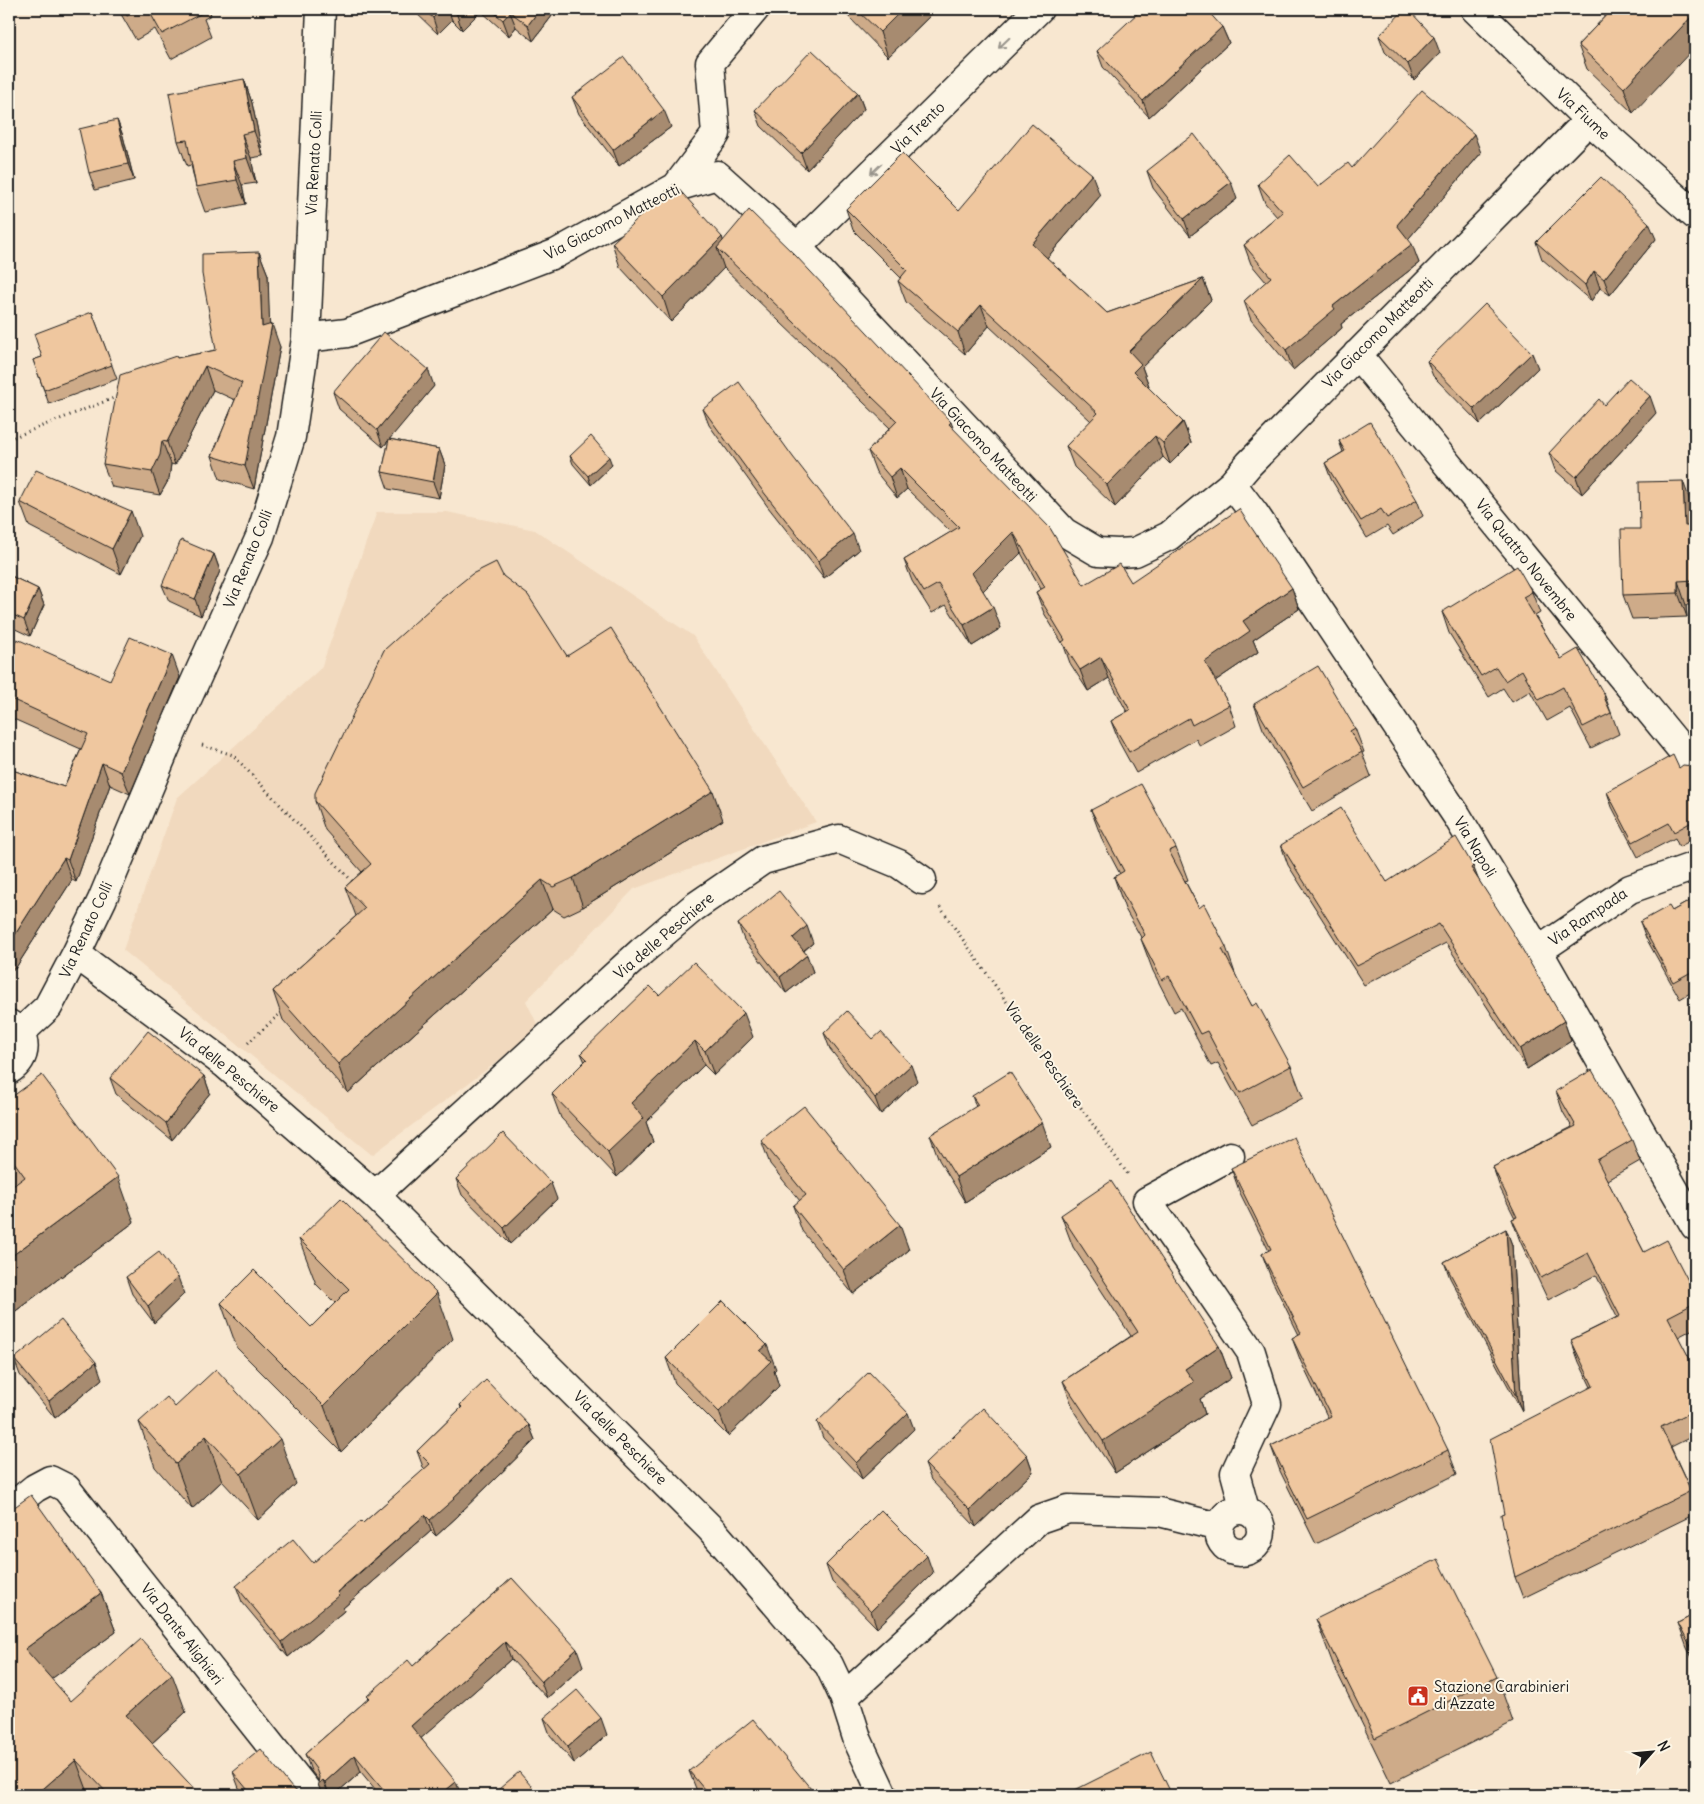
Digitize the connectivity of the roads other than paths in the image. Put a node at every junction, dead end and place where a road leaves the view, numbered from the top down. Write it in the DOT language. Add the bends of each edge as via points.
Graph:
graph roads {
  1 [pos="321,9"];
  2 [pos="754,9"];
  3 [pos="1039,9"];
  4 [pos="1475,9"];
  5 [pos="1589,120"];
  6 [pos="676,187"];
  7 [pos="1695,215"];
  8 [pos="796,246"];
  9 [pos="306,338"];
  10 [pos="1357,354"];
  11 [pos="1232,484"];
  12 [pos="1695,766"];
  13 [pos="1695,866"];
  14 [pos="922,880"];
  15 [pos="1538,951"];
  16 [pos="76,954"];
  17 [pos="15,1028"];
  18 [pos="9,1070"];
  19 [pos="1230,1156"];
  20 [pos="375,1195"];
  21 [pos="1695,1226"];
  22 [pos="9,1509"];
  23 [pos="1245,1510"];
  24 [pos="1219,1527"];
  25 [pos="844,1697"];
  26 [pos="310,1795"];
  27 [pos="884,1795"];
  1 -- 9 [label="street, Via Renato Colli"];
  2 -- 6 [label="street" via="710,63 716,134"];
  3 -- 8 [label="street, Via Trento, one-way"];
  4 -- 5 [label="street, Via Fiume"];
  5 -- 7 [label="street, Via Fiume"];
  5 -- 10 [label="street, Via Giacomo Matteotti"];
  6 -- 8 [label="street, Via Giacomo Matteotti" via="717,175"];
  6 -- 9 [label="street, Via Giacomo Matteotti" via="557,253 347,333"];
  8 -- 11 [label="street, Via Giacomo Matteotti" via="1064,532 1098,552 1136,552 1169,536"];
  9 -- 16 [label="street, Via Renato Colli" via="291,437 260,537"];
  10 -- 11 [label="street, Via Giacomo Matteotti"];
  10 -- 12 [label="street, Via Quattro Novembre"];
  11 -- 15 [label="street, Via Napoli" via="1451,808"];
  13 -- 15 [label="street, Via Rampada" via="1630,888"];
  14 -- 20 [label="street, Via delle Peschiere" via="899,864 839,839 763,860 694,908 642,951"];
  15 -- 21 [label="street, Via Napoli"];
  16 -- 17 [label="street, Via Renato Colli" via="48,1007"];
  16 -- 20 [label="street, Via delle Peschiere" via="225,1064"];
  17 -- 18 [label="street" via="24,1042 24,1050 16,1066"];
  19 -- 23 [label="street" via="1147,1201 1251,1352 1267,1404 1235,1473"];
  20 -- 25 [label="street, Via delle Peschiere" via="711,1529 829,1665"];
  22 -- 26 [label="street, Via Dante Alighieri" via="50,1480 66,1488"];
  23 -- 24 [label="street" via="1238,1509 1226,1515"];
  23 -- 24 [label="street" via="1257,1517 1262,1530 1258,1543 1246,1552 1232,1550 1221,1540"];
  24 -- 25 [label="street" via="1159,1512 1068,1509 1039,1519"];
  25 -- 27 [label="street, Via delle Peschiere" via="858,1741"];
}
